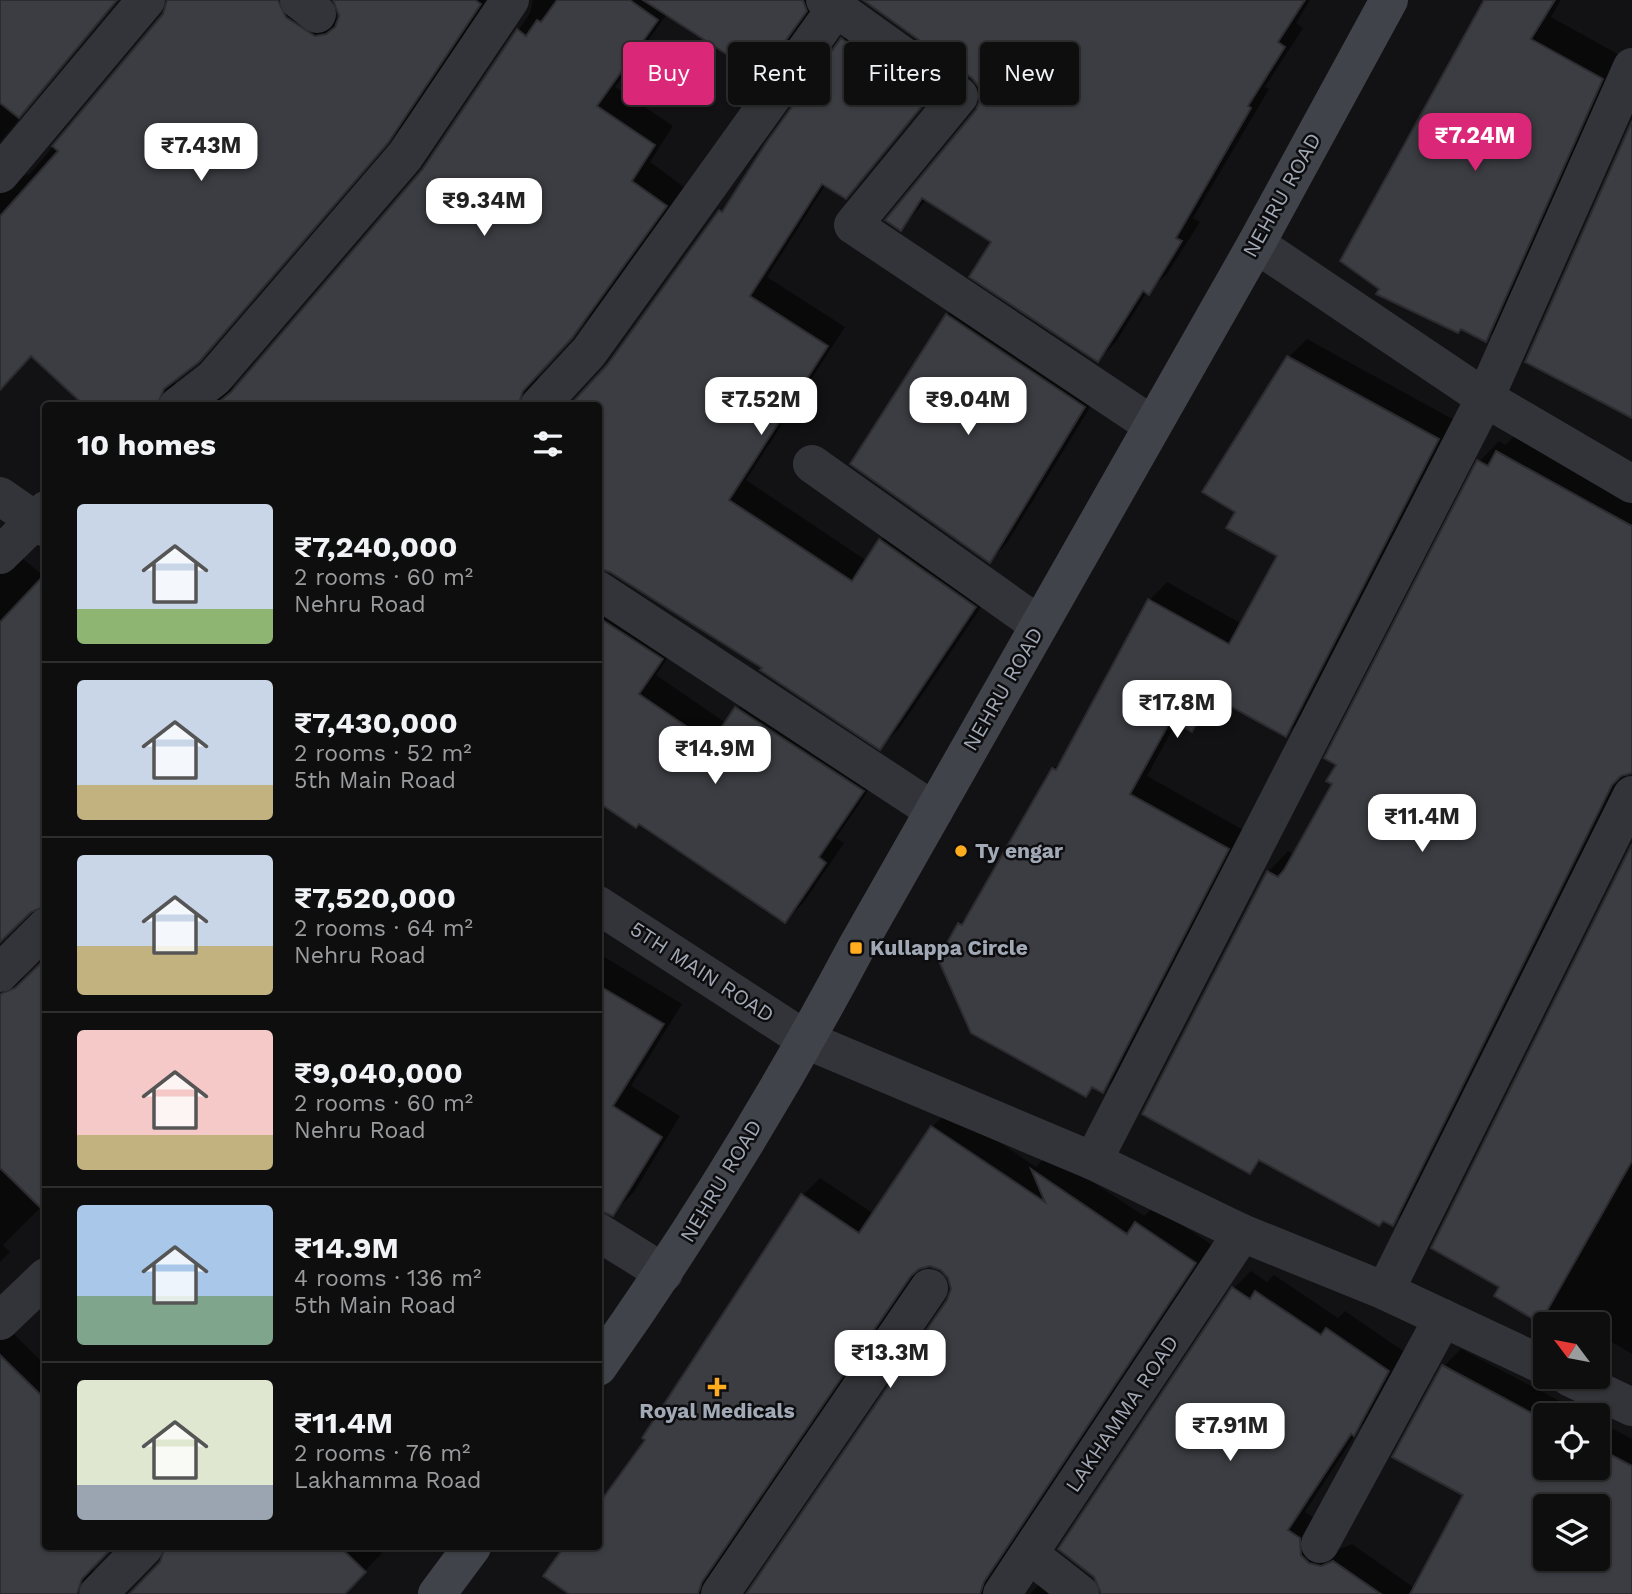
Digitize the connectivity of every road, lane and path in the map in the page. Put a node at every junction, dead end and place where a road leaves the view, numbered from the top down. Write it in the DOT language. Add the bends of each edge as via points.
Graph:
graph roads {
  1 [pos="146,0"];
  2 [pos="510,0"];
  3 [pos="1389,0"];
  4 [pos="831,4"];
  5 [pos="1632,67"];
  6 [pos="5,159"];
  7 [pos="1255,244"];
  8 [pos="1485,398"];
  9 [pos="183,402"];
  10 [pos="543,402"];
  11 [pos="1152,425"];
  12 [pos="812,464"];
  13 [pos="1632,484"];
  14 [pos="0,496"];
  15 [pos="42,519"];
  16 [pos="0,555"];
  17 [pos="602,593"];
  18 [pos="1039,625"];
  19 [pos="1632,795"];
  20 [pos="934,811"];
  21 [pos="602,908"];
  22 [pos="42,931"];
  23 [pos="0,974"];
  24 [pos="806,1040"];
  25 [pos="1093,1161"];
  26 [pos="1242,1233"];
  27 [pos="602,1234"];
  28 [pos="664,1273"];
  29 [pos="42,1281"];
  30 [pos="929,1288"];
  31 [pos="1385,1292"];
  32 [pos="1443,1318"];
  33 [pos="0,1321"];
  34 [pos="1533,1360"];
  35 [pos="602,1361"];
  36 [pos="1596,1390"];
  37 [pos="1632,1407"];
  38 [pos="1320,1544"];
  39 [pos="141,1550"];
  40 [pos="470,1550"];
  41 [pos="1029,1555"];
  42 [pos="98,1594"];
  43 [pos="437,1594"];
  44 [pos="720,1594"];
  45 [pos="1002,1594"];
  46 [pos="1080,1594"];
  1 -- 6 [label="street"];
  2 -- 9 [label="street" via="405,156 214,378"];
  3 -- 7 [label="main road, NEHRU ROAD"];
  4 -- 10 [label="street" via="589,352"];
  4 -- 11 [label="street" via="959,96 853,225"];
  5 -- 8 [label="street"];
  7 -- 8 [label="street"];
  7 -- 11 [label="main road, NEHRU ROAD"];
  8 -- 13 [label="street"];
  8 -- 25 [label="street"];
  11 -- 18 [label="main road, NEHRU ROAD"];
  12 -- 18 [label="street"];
  14 -- 15 [label="street"];
  15 -- 16 [label="street"];
  17 -- 20 [label="street"];
  18 -- 20 [label="main road, NEHRU ROAD"];
  19 -- 31 [label="street"];
  20 -- 24 [label="main road, NEHRU ROAD"];
  21 -- 24 [label="street, 5TH MAIN ROAD"];
  22 -- 23 [label="street"];
  24 -- 25 [label="street, 5TH MAIN ROAD"];
  24 -- 28 [label="main road, NEHRU ROAD"];
  25 -- 26 [label="street, 5TH MAIN ROAD"];
  26 -- 31 [label="street, 5TH MAIN ROAD"];
  26 -- 41 [label="street, LAKHAMMA ROAD"];
  27 -- 28 [label="street"];
  28 -- 35 [label="main road, NEHRU ROAD"];
  29 -- 33 [label="street"];
  30 -- 44 [label="street"];
  31 -- 32 [label="street, 5TH MAIN ROAD"];
  32 -- 34 [label="street, 5TH MAIN ROAD"];
  32 -- 38 [label="street"];
  36 -- 37 [label="street"];
  39 -- 42 [label="street"];
  40 -- 43 [label="main road"];
  41 -- 45 [label="street, LAKHAMMA ROAD"];
  41 -- 46 [label="street"];
}
